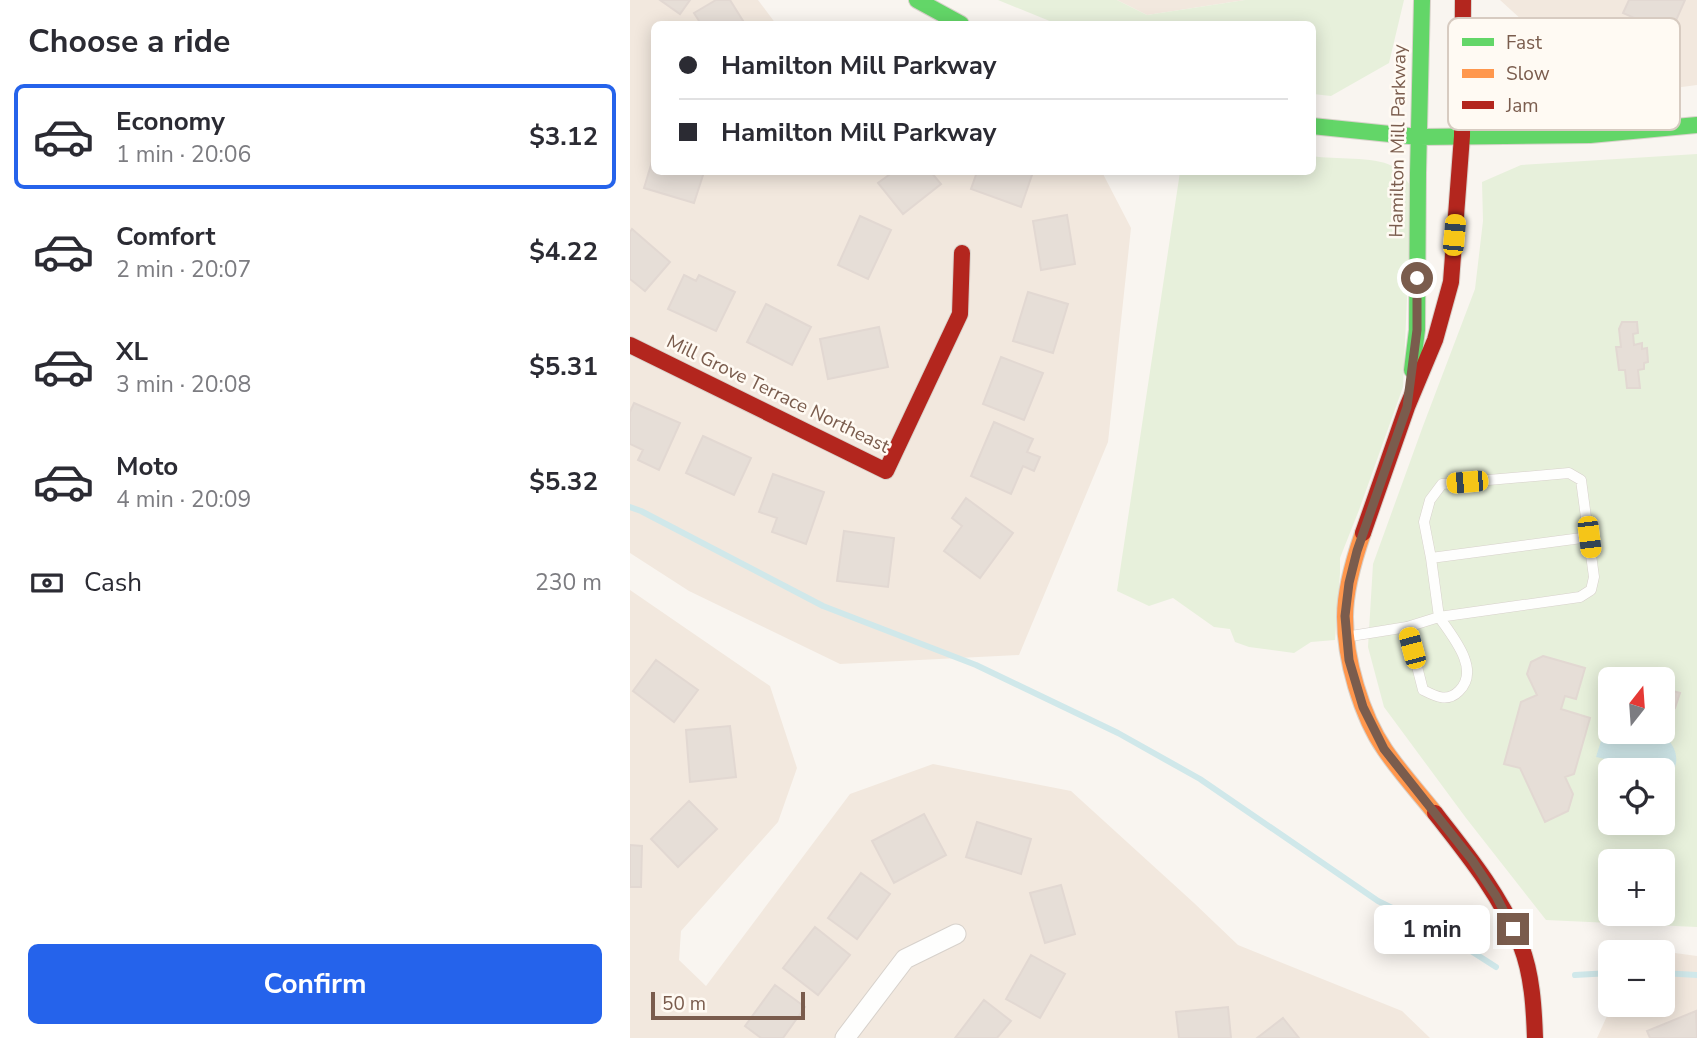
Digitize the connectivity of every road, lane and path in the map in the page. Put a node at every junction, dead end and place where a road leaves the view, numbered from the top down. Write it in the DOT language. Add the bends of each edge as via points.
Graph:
graph roads {
  1 [pos="917,0"];
  2 [pos="1422,0"];
  3 [pos="1463,0"];
  4 [pos="1463,18"];
  5 [pos="956,21"];
  6 [pos="1316,126"];
  7 [pos="1462,130"];
  8 [pos="1644,130"];
  9 [pos="1462,136"];
  10 [pos="1419,137"];
  11 [pos="962,253"];
  12 [pos="630,345"];
  13 [pos="1407,407"];
  14 [pos="1589,537"];
  15 [pos="1431,558"];
  16 [pos="1439,617"];
  17 [pos="1407,627"];
  18 [pos="1347,637"];
  19 [pos="956,934"];
  20 [pos="845,1038"];
  21 [pos="1535,1038"];
  1 -- 5 [label="street"];
  2 -- 10 [label="street, Hamilton Mill Parkway"];
  3 -- 4 [label="street, Hamilton Mill Parkway"];
  6 -- 10 [label="street"];
  7 -- 9 [label="street, Hamilton Mill Parkway"];
  8 -- 9 [label="street"];
  9 -- 10 [label="street"];
  9 -- 13 [label="street, Hamilton Mill Parkway" via="1451,282 1435,340"];
  10 -- 13 [label="street, Hamilton Mill Parkway" via="1417,330"];
  11 -- 12 [label="street, Mill Grove Terrace Northeast" via="960,314 886,471"];
  13 -- 18 [label="street, Hamilton Mill Parkway" via="1357,551 1345,616"];
  14 -- 15 [label="lane"];
  14 -- 15 [label="lane" via="1581,480 1569,473 1441,484 1430,500 1424,522"];
  14 -- 16 [label="lane" via="1594,577 1591,590 1580,597"];
  15 -- 16 [label="lane"];
  16 -- 17 [label="lane"];
  16 -- 17 [label="lane" via="1459,646 1467,668 1465,685 1454,696 1441,698 1423,690"];
  17 -- 18 [label="lane"];
  18 -- 21 [label="street, Hamilton Mill Parkway" via="1363,707 1384,749 1472,860 1521,946"];
  19 -- 20 [label="street" via="905,959"];
}
